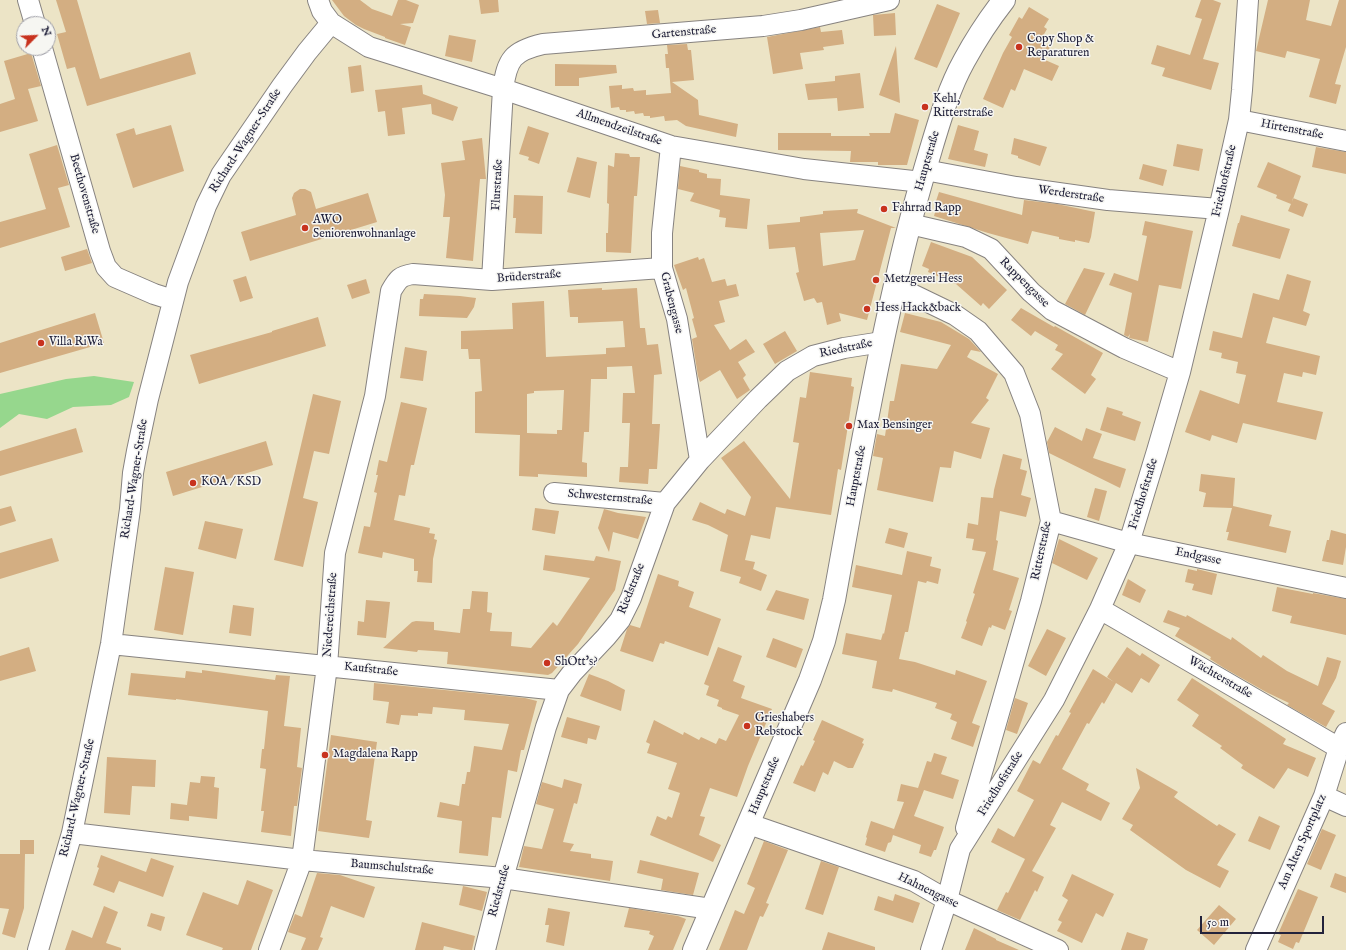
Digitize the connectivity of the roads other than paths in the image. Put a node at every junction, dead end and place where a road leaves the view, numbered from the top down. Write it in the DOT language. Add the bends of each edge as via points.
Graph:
graph roads {
  1 [pos="28,0"];
  2 [pos="318,0"];
  3 [pos="889,0"];
  4 [pos="1248,0"];
  5 [pos="995,5"];
  6 [pos="33,16"];
  7 [pos="331,23"];
  8 [pos="44,56"];
  9 [pos="503,89"];
  10 [pos="1238,120"];
  11 [pos="1346,141"];
  12 [pos="671,146"];
  13 [pos="923,176"];
  14 [pos="1219,209"];
  15 [pos="910,224"];
  16 [pos="662,268"];
  17 [pos="397,280"];
  18 [pos="492,280"];
  19 [pos="895,286"];
  20 [pos="173,300"];
  21 [pos="882,342"];
  22 [pos="1180,372"];
  23 [pos="700,460"];
  24 [pos="554,493"];
  25 [pos="665,503"];
  26 [pos="1050,522"];
  27 [pos="1129,543"];
  28 [pos="1346,588"];
  29 [pos="1100,609"];
  30 [pos="111,644"];
  31 [pos="327,666"];
  32 [pos="559,690"];
  33 [pos="1343,740"];
  34 [pos="1324,796"];
  35 [pos="1346,806"];
  36 [pos="749,824"];
  37 [pos="72,833"];
  38 [pos="960,849"];
  39 [pos="302,860"];
  40 [pos="503,878"];
  41 [pos="946,900"];
  42 [pos="711,909"];
  43 [pos="38,950"];
  44 [pos="269,950"];
  45 [pos="485,950"];
  46 [pos="694,950"];
  47 [pos="931,950"];
  48 [pos="1058,950"];
  49 [pos="1256,950"];
  1 -- 6 [label="street"];
  2 -- 7 [label="street"];
  3 -- 9 [label="street, Gartenstraße" via="763,26 543,44 517,53 510,62"];
  4 -- 10 [label="street, Friedhofstraße"];
  5 -- 13 [label="street, Hauptstraße" via="952,88"];
  7 -- 9 [label="street, Allmendzeilstraße" via="369,47"];
  7 -- 20 [label="street, Richard-Wagner-Straße" via="282,86 221,175 191,244"];
  8 -- 20 [label="street, Beethovenstraße" via="106,267 115,277"];
  9 -- 12 [label="street, Allmendzeilstraße"];
  9 -- 18 [label="street, Flurstraße"];
  10 -- 11 [label="street, Hirtenstraße"];
  10 -- 14 [label="street, Friedhofstraße"];
  12 -- 13 [label="street, Allmendzeilstraße" via="804,169"];
  12 -- 16 [label="street, Grabengasse" via="662,233"];
  13 -- 14 [label="street, Werderstraße" via="1108,200"];
  13 -- 15 [label="street, Hauptstraße"];
  14 -- 22 [label="street, Friedhofstraße"];
  15 -- 19 [label="street, Hauptstraße"];
  15 -- 22 [label="street, Rappengasse" via="966,237 992,249 1031,292 1052,310 1124,348"];
  16 -- 18 [label="street, Brüderstraße"];
  16 -- 23 [label="street, Grabengasse" via="677,320"];
  17 -- 18 [label="street, Brüderstraße" via="414,274"];
  17 -- 31 [label="street, Niedereichstraße" via="391,291 375,396 335,553"];
  19 -- 21 [label="street, Hauptstraße"];
  19 -- 26 [label="street, Ritterstraße" via="955,315 978,331 1014,373 1030,414"];
  20 -- 30 [label="street, Richard-Wagner-Straße" via="148,399 133,473"];
  21 -- 23 [label="street, Riedstraße" via="813,356 787,371"];
  21 -- 36 [label="street, Hauptstraße" via="834,600 824,641"];
  22 -- 27 [label="street, Friedhofstraße"];
  23 -- 25 [label="street, Riedstraße"];
  24 -- 25 [label="street, Schwesternstraße"];
  25 -- 32 [label="street, Riedstraße" via="631,598 620,620 572,672"];
  26 -- 27 [label="street, Endgasse"];
  26 -- 38 [label="street, Ritterstraße" via="1031,601"];
  27 -- 28 [label="street, Endgasse"];
  27 -- 29 [label="street, Friedhofstraße"];
  29 -- 33 [label="street, Wächterstraße"];
  29 -- 38 [label="street, Friedhofstraße" via="1054,700"];
  30 -- 31 [label="street, Kaufstraße"];
  30 -- 37 [label="street, Richard-Wagner-Straße"];
  31 -- 32 [label="street, Kaufstraße"];
  31 -- 39 [label="street, Niedereichstraße"];
  32 -- 40 [label="street, Riedstraße"];
  33 -- 34 [label="street, Am Alten Sportplatz"];
  34 -- 35 [label="street"];
  34 -- 49 [label="street, Am Alten Sportplatz"];
  36 -- 41 [label="street, Hahnengasse" via="914,881"];
  36 -- 42 [label="street, Hauptstraße"];
  37 -- 39 [label="street, Baumschulstraße"];
  37 -- 43 [label="street, Richard-Wagner-Straße"];
  38 -- 41 [label="street, Friedhofstraße"];
  39 -- 40 [label="street, Baumschulstraße"];
  39 -- 44 [label="street, Niedereichstraße"];
  40 -- 42 [label="street, Baumschulstraße"];
  40 -- 45 [label="street, Riedstraße"];
  41 -- 47 [label="street, Friedhofstraße"];
  41 -- 48 [label="street, Hahnengasse"];
  42 -- 46 [label="street, Hauptstraße"];
}
